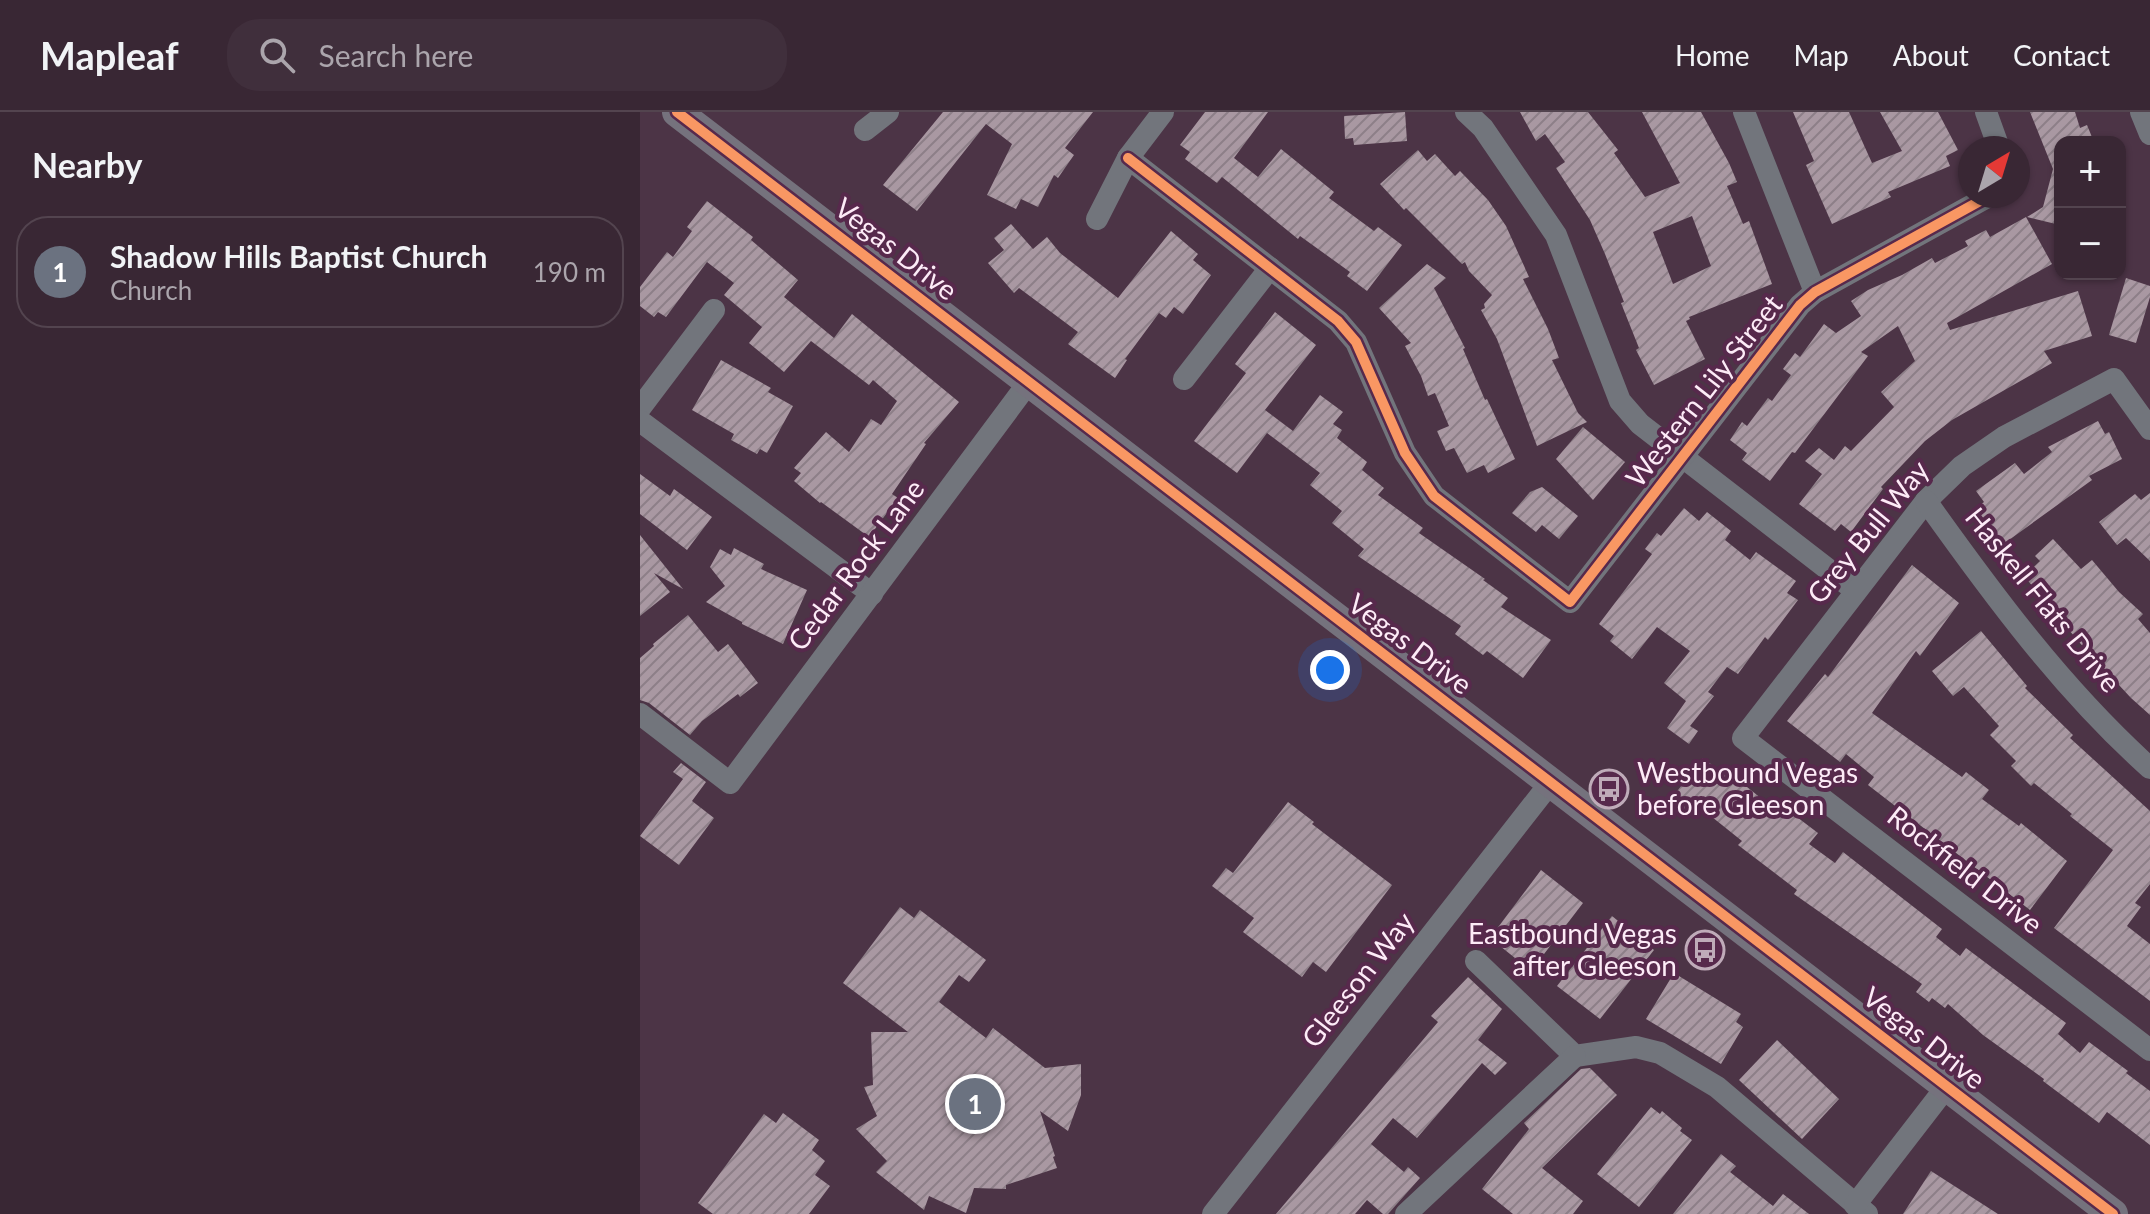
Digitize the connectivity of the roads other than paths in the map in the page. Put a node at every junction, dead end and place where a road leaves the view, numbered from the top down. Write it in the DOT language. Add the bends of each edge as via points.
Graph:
graph roads {
  1 [pos="677,112"];
  2 [pos="888,112"];
  3 [pos="1163,112"];
  4 [pos="1466,112"];
  5 [pos="1744,112"];
  6 [pos="1986,112"];
  7 [pos="2141,112"];
  8 [pos="865,130"];
  9 [pos="2150,134"];
  10 [pos="1995,136"];
  11 [pos="1128,158"];
  12 [pos="1967,208"];
  13 [pos="1097,219"];
  14 [pos="1270,268"];
  15 [pos="1815,292"];
  16 [pos="714,310"];
  17 [pos="1184,379"];
  18 [pos="1029,382"];
  19 [pos="640,408"];
  20 [pos="640,421"];
  21 [pos="2150,429"];
  22 [pos="1682,456"];
  23 [pos="1926,501"];
  24 [pos="1856,591"];
  25 [pos="872,594"];
  26 [pos="640,714"];
  27 [pos="1743,738"];
  28 [pos="2150,768"];
  29 [pos="1551,782"];
  30 [pos="1476,961"];
  31 [pos="2150,1050"];
  32 [pos="1575,1056"];
  33 [pos="1947,1086"];
  34 [pos="1861,1210"];
  35 [pos="1213,1214"];
  36 [pos="1406,1214"];
  37 [pos="2113,1214"];
  1 -- 18 [label="main road, Vegas Drive"];
  2 -- 8 [label="street"];
  3 -- 11 [label="street"];
  4 -- 22 [label="street" via="1483,128 1556,235 1620,401"];
  5 -- 15 [label="street"];
  6 -- 10 [label="street"];
  7 -- 9 [label="street"];
  11 -- 13 [label="street"];
  11 -- 14 [label="street"];
  12 -- 15 [label="street, Western Lily Street"];
  14 -- 17 [label="street"];
  14 -- 22 [label="street, Western Lily Street" via="1338,321 1356,342 1405,453 1434,496 1570,602"];
  15 -- 22 [label="street, Western Lily Street"];
  16 -- 19 [label="street"];
  18 -- 25 [label="street, Cedar Rock Lane"];
  18 -- 29 [label="main road, Vegas Drive"];
  20 -- 25 [label="street"];
  21 -- 23 [label="street, Grey Bull Way" via="2114,379 2004,437 1962,466"];
  22 -- 24 [label="street"];
  23 -- 24 [label="street, Grey Bull Way"];
  23 -- 28 [label="street, Haskell Flats Drive" via="2068,685"];
  24 -- 27 [label="street, Grey Bull Way"];
  25 -- 26 [label="street, Cedar Rock Lane" via="730,783"];
  27 -- 31 [label="street, Rockfield Drive"];
  29 -- 33 [label="main road, Vegas Drive"];
  29 -- 35 [label="street, Gleeson Way"];
  30 -- 32 [label="street"];
  32 -- 34 [label="street" via="1636,1047 1660,1053 1717,1087"];
  32 -- 36 [label="street"];
  33 -- 34 [label="street"];
  33 -- 37 [label="main road, Vegas Drive"];
}
